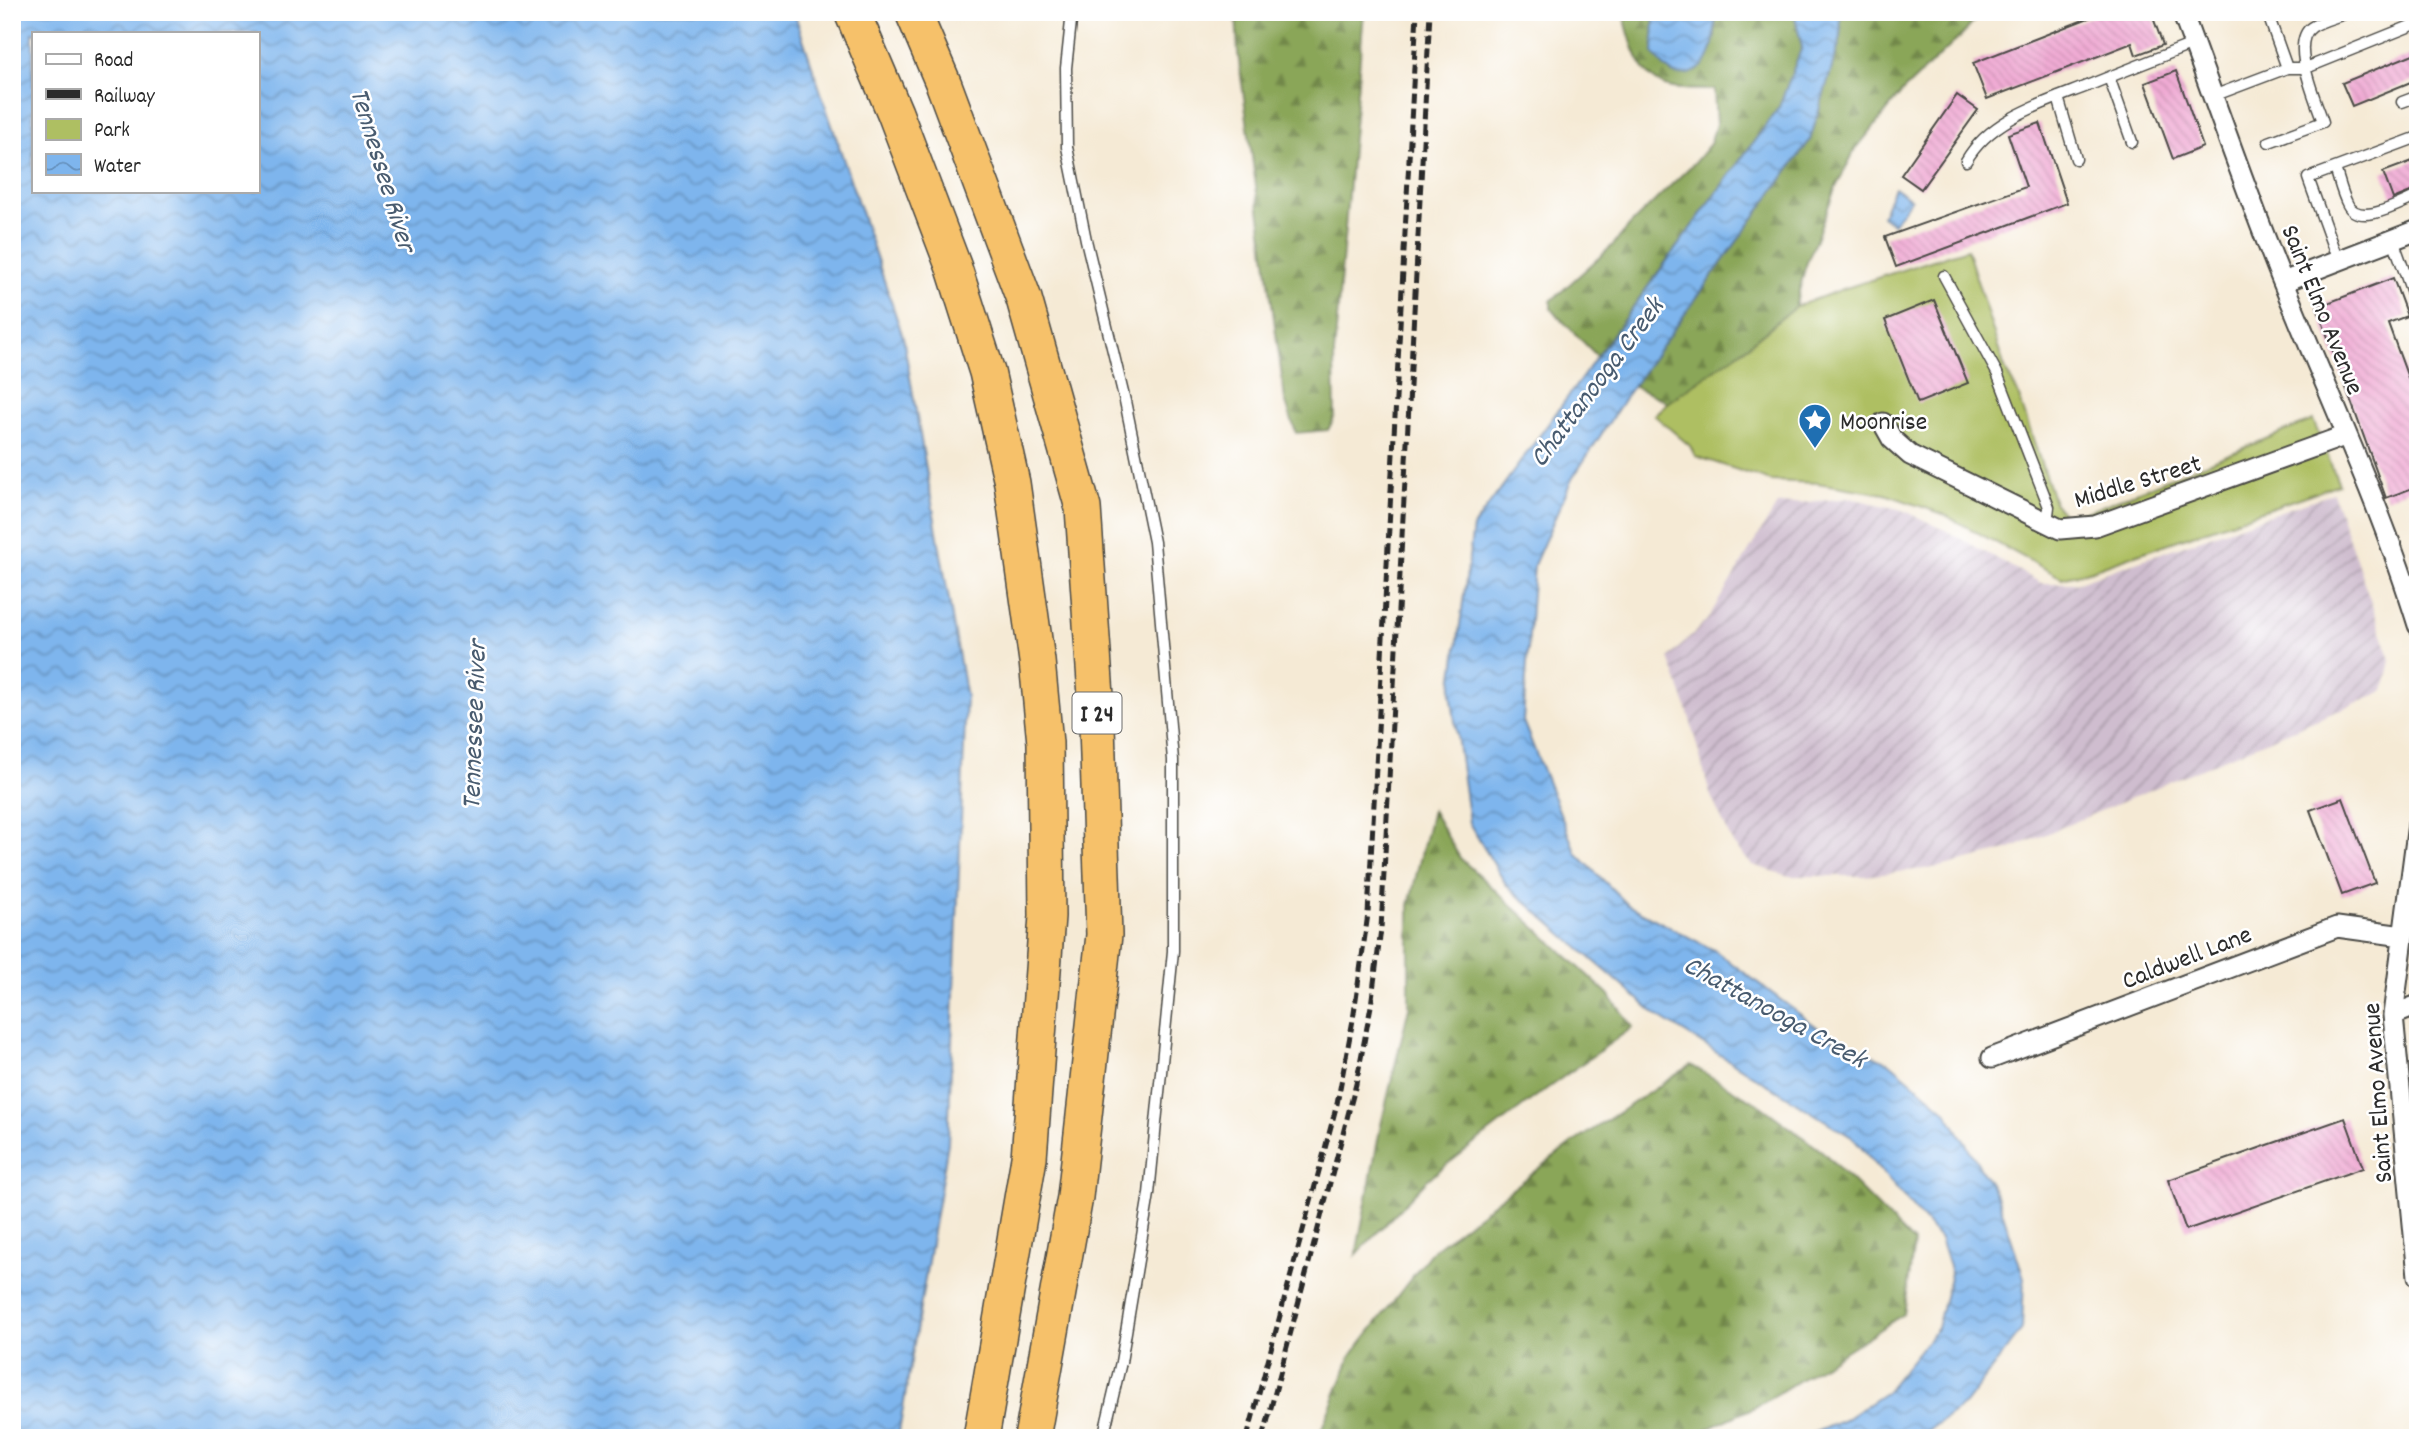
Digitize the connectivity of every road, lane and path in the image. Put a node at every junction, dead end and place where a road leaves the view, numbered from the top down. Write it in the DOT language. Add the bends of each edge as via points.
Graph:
graph roads {
  1 [pos="852,12"];
  2 [pos="912,12"];
  3 [pos="1072,12"];
  4 [pos="2182,12"];
  5 [pos="2267,12"];
  6 [pos="2349,12"];
  7 [pos="2418,23"];
  8 [pos="2193,44"];
  9 [pos="2287,68"];
  10 [pos="2306,68"];
  11 [pos="2109,77"];
  12 [pos="2213,96"];
  13 [pos="2418,96"];
  14 [pos="2058,97"];
  15 [pos="2402,102"];
  16 [pos="2418,137"];
  17 [pos="2132,142"];
  18 [pos="2269,142"];
  19 [pos="2076,159"];
  20 [pos="1966,162"];
  21 [pos="2334,168"];
  22 [pos="2418,197"];
  23 [pos="2418,230"];
  24 [pos="2393,240"];
  25 [pos="2338,261"];
  26 [pos="1944,276"];
  27 [pos="2283,282"];
  28 [pos="2418,309"];
  29 [pos="1883,423"];
  30 [pos="2347,435"];
  31 [pos="2047,522"];
  32 [pos="2409,566"];
  33 [pos="2418,625"];
  34 [pos="2418,824"];
  35 [pos="2403,936"];
  36 [pos="2418,1005"];
  37 [pos="2393,1015"];
  38 [pos="1992,1058"];
  39 [pos="2415,1221"];
  40 [pos="2418,1276"];
  41 [pos="981,1438"];
  42 [pos="1032,1438"];
  43 [pos="1102,1438"];
  1 -- 41 [label="highway, I 24" via="954,268 987,372 1012,483 1044,729 1047,916 1029,1158"];
  2 -- 42 [label="highway, I 24" via="1024,299 1083,508 1096,696 1104,935 1075,1197"];
  3 -- 43 [label="lane" via="1066,68 1067,148 1154,542 1173,760 1174,951 1149,1194 1121,1362"];
  4 -- 8 [label="street, Saint Elmo Avenue"];
  5 -- 9 [label="lane"];
  6 -- 10 [label="lane" via="2312,27 2303,36"];
  7 -- 10 [label="lane"];
  8 -- 11 [label="lane"];
  8 -- 12 [label="street, Saint Elmo Avenue"];
  9 -- 10 [label="lane"];
  9 -- 12 [label="lane"];
  10 -- 18 [label="lane" via="2323,122"];
  11 -- 14 [label="lane"];
  11 -- 17 [label="lane"];
  12 -- 27 [label="street, Saint Elmo Avenue"];
  13 -- 15 [label="lane"];
  14 -- 19 [label="lane"];
  14 -- 20 [label="lane" via="1996,128 1974,147"];
  16 -- 21 [label="lane"];
  21 -- 22 [label="lane" via="2348,206 2356,214 2366,216"];
  21 -- 25 [label="lane" via="2308,178"];
  23 -- 24 [label="street"];
  24 -- 25 [label="street"];
  24 -- 28 [label="lane"];
  25 -- 27 [label="street"];
  26 -- 31 [label="lane" via="1997,373 2049,507"];
  27 -- 30 [label="street, Saint Elmo Avenue"];
  29 -- 31 [label="street, Middle Street" via="1909,455"];
  30 -- 31 [label="street, Middle Street" via="2095,526 2060,529"];
  30 -- 32 [label="street, Saint Elmo Avenue"];
  32 -- 33 [label="street, Saint Elmo Avenue"];
  34 -- 35 [label="street, Saint Elmo Avenue"];
  35 -- 37 [label="street, Saint Elmo Avenue"];
  35 -- 38 [label="street, Caldwell Lane" via="2337,927"];
  36 -- 37 [label="street"];
  37 -- 39 [label="street, Saint Elmo Avenue"];
  39 -- 40 [label="street, Saint Elmo Avenue"];
}
